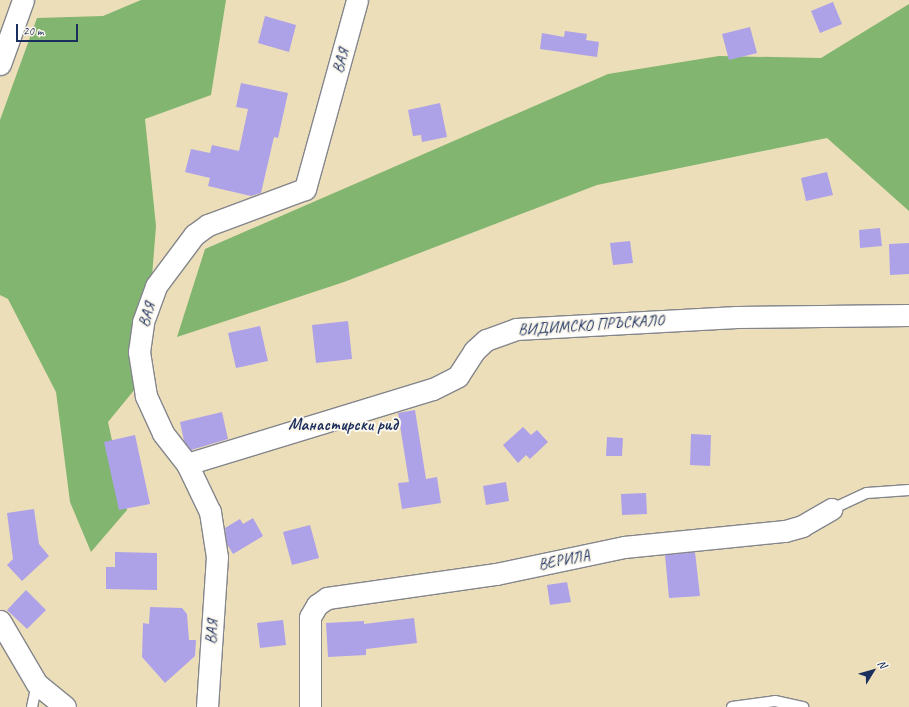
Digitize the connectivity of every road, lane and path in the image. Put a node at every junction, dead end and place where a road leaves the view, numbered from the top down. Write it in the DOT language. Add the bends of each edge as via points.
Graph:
graph roads {
  1 [pos="23,0"];
  2 [pos="358,0"];
  3 [pos="0,64"];
  4 [pos="909,315"];
  5 [pos="187,464"];
  6 [pos="909,490"];
  7 [pos="832,509"];
  8 [pos="0,621"];
  9 [pos="37,684"];
  10 [pos="32,707"];
  11 [pos="65,707"];
  12 [pos="207,707"];
  13 [pos="310,707"];
  14 [pos="732,707"];
  15 [pos="803,707"];
  1 -- 3 [label="street"];
  2 -- 5 [label="street, ВАЯ" via="305,189 198,232 185,245 156,286 143,322 139,352 146,396 163,433"];
  4 -- 5 [label="street, ВИДИМСКО ПРЪСКАЛО" via="736,317 516,329 486,340 474,351 458,376 432,389"];
  5 -- 12 [label="street, ВАЯ" via="210,512 217,557"];
  6 -- 7 [label="lane, ВЕРИЛА" via="867,493"];
  7 -- 13 [label="street, ВЕРИЛА" via="802,526 785,532 624,547 496,574 327,598 317,605 310,617"];
  8 -- 9 [label="street"];
  9 -- 10 [label="lane"];
  9 -- 11 [label="street"];
  14 -- 15 [label="lane" via="775,701"];
}
